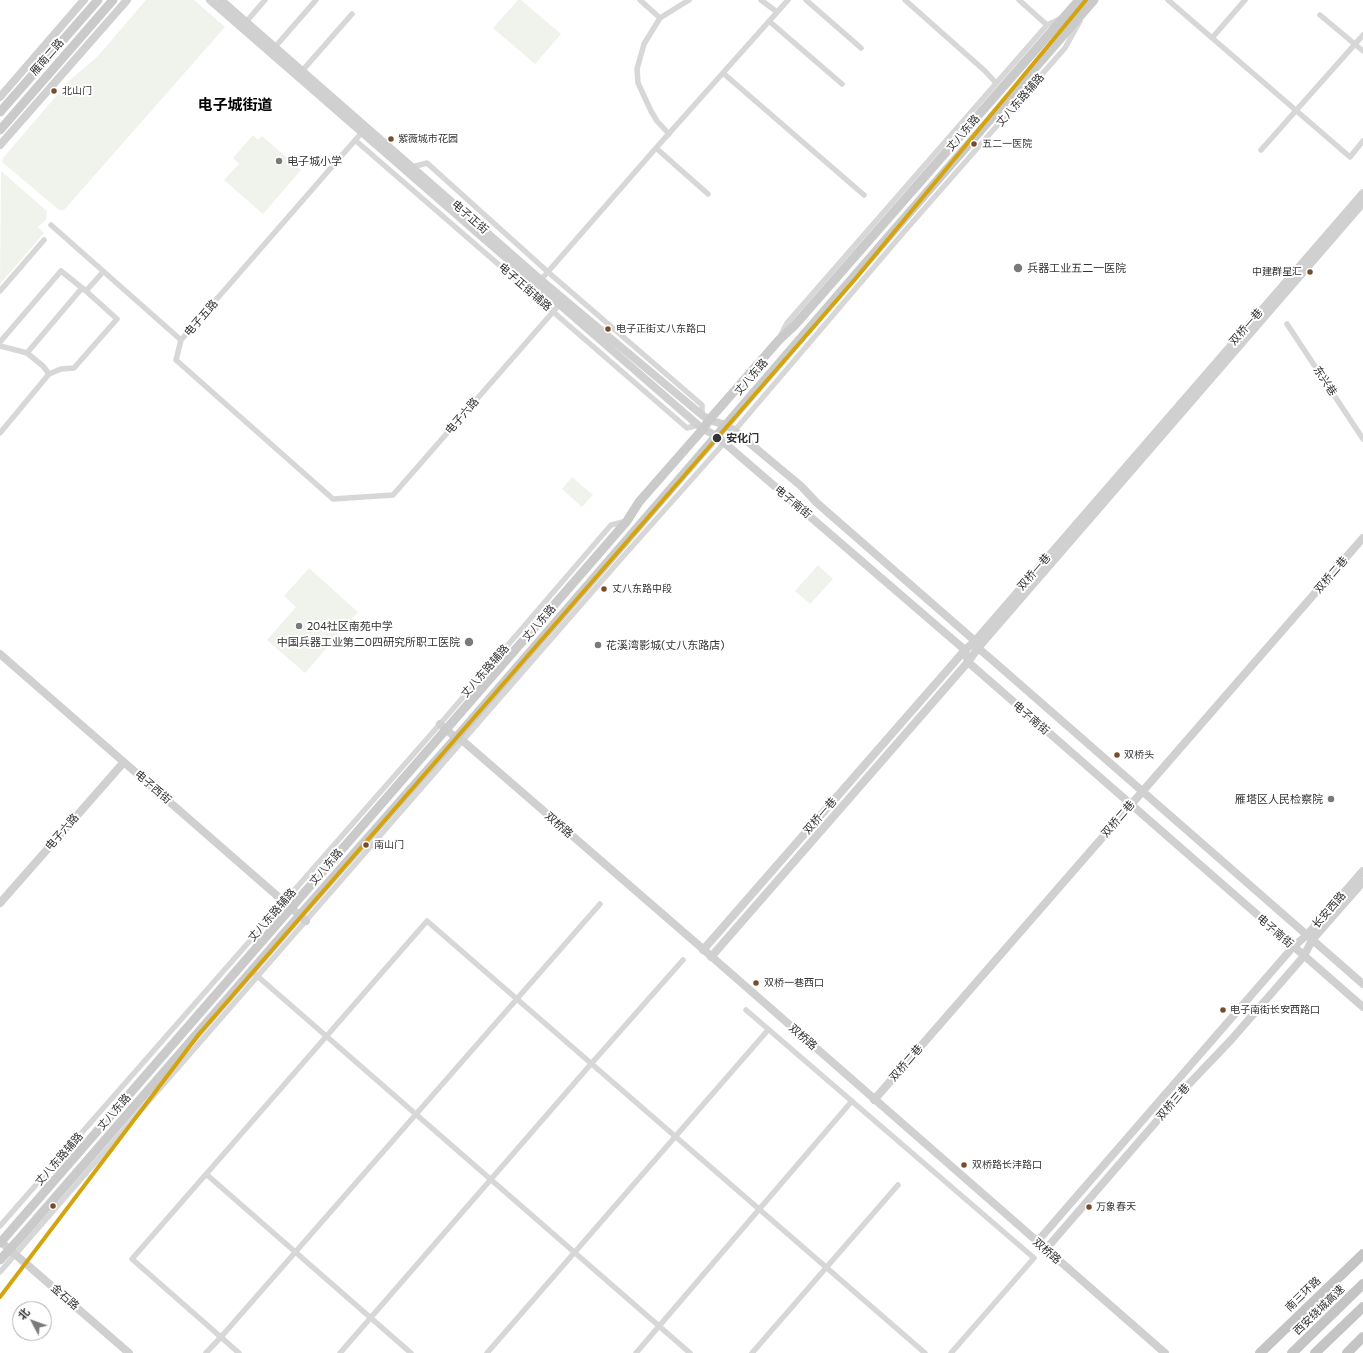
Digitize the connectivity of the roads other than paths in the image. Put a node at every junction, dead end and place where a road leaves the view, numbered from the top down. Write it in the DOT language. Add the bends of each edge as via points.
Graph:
graph roads {
  1 [pos="84,0"];
  2 [pos="98,0"];
  3 [pos="113,0"];
  4 [pos="127,0"];
  5 [pos="210,0"];
  6 [pos="221,0"];
  7 [pos="265,0"];
  8 [pos="316,0"];
  9 [pos="640,0"];
  10 [pos="689,0"];
  11 [pos="761,0"];
  12 [pos="788,0"];
  13 [pos="806,0"];
  14 [pos="905,0"];
  15 [pos="1019,0"];
  16 [pos="1079,0"];
  17 [pos="1094,0"];
  18 [pos="1168,0"];
  19 [pos="1245,0"];
  20 [pos="778,12"];
  21 [pos="352,14"];
  22 [pos="1320,15"];
  23 [pos="1064,17"];
  24 [pos="660,18"];
  25 [pos="769,21"];
  26 [pos="246,22"];
  27 [pos="1047,25"];
  28 [pos="1363,35"];
  29 [pos="1212,38"];
  30 [pos="1355,44"];
  31 [pos="275,47"];
  32 [pos="861,48"];
  33 [pos="1363,51"];
  34 [pos="302,71"];
  35 [pos="723,73"];
  36 [pos="996,83"];
  37 [pos="842,84"];
  38 [pos="0,97"];
  39 [pos="1296,110"];
  40 [pos="0,112"];
  41 [pos="0,130"];
  42 [pos="364,130"];
  43 [pos="669,134"];
  44 [pos="355,140"];
  45 [pos="1363,141"];
  46 [pos="0,145"];
  47 [pos="656,148"];
  48 [pos="1261,150"];
  49 [pos="412,166"];
  50 [pos="953,170"];
  51 [pos="1363,193"];
  52 [pos="708,194"];
  53 [pos="864,195"];
  54 [pos="1363,203"];
  55 [pos="50,225"];
  56 [pos="44,240"];
  57 [pos="103,272"];
  58 [pos="548,272"];
  59 [pos="539,282"];
  60 [pos="84,289"];
  61 [pos="0,291"];
  62 [pos="559,305"];
  63 [pos="553,312"];
  64 [pos="1287,324"];
  65 [pos="181,340"];
  66 [pos="779,340"];
  67 [pos="0,342"];
  68 [pos="0,346"];
  69 [pos="27,353"];
  70 [pos="48,374"];
  71 [pos="706,418"];
  72 [pos="726,425"];
  73 [pos="700,427"];
  74 [pos="735,431"];
  75 [pos="0,433"];
  76 [pos="717,436"];
  77 [pos="1363,439"];
  78 [pos="724,443"];
  79 [pos="350,498"];
  80 [pos="1363,538"];
  81 [pos="977,644"];
  82 [pos="965,650"];
  83 [pos="0,654"];
  84 [pos="968,662"];
  85 [pos="443,727"];
  86 [pos="459,740"];
  87 [pos="124,762"];
  88 [pos="1142,791"];
  89 [pos="1130,805"];
  90 [pos="1363,871"];
  91 [pos="1363,882"];
  92 [pos="284,901"];
  93 [pos="0,903"];
  94 [pos="600,904"];
  95 [pos="291,908"];
  96 [pos="303,918"];
  97 [pos="1310,938"];
  98 [pos="1293,947"];
  99 [pos="703,950"];
  100 [pos="1304,956"];
  101 [pos="711,957"];
  102 [pos="683,960"];
  103 [pos="255,974"];
  104 [pos="1363,984"];
  105 [pos="516,998"];
  106 [pos="1363,1007"];
  107 [pos="746,1010"];
  108 [pos="768,1030"];
  109 [pos="326,1036"];
  110 [pos="591,1064"];
  111 [pos="874,1100"];
  112 [pos="852,1101"];
  113 [pos="416,1114"];
  114 [pos="676,1136"];
  115 [pos="206,1174"];
  116 [pos="491,1179"];
  117 [pos="898,1185"];
  118 [pos="760,1209"];
  119 [pos="0,1226"];
  120 [pos="1,1242"];
  121 [pos="1037,1242"];
  122 [pos="1046,1250"];
  123 [pos="13,1252"];
  124 [pos="296,1252"];
  125 [pos="575,1252"];
  126 [pos="1363,1254"];
  127 [pos="0,1260"];
  128 [pos="826,1267"];
  129 [pos="0,1272"];
  130 [pos="1363,1284"];
  131 [pos="1363,1307"];
  132 [pos="371,1318"];
  133 [pos="660,1326"];
  134 [pos="221,1337"];
  135 [pos="1363,1337"];
  136 [pos="129,1353"];
  137 [pos="206,1353"];
  138 [pos="239,1353"];
  139 [pos="340,1353"];
  140 [pos="411,1353"];
  141 [pos="487,1353"];
  142 [pos="636,1353"];
  143 [pos="690,1353"];
  144 [pos="752,1353"];
  145 [pos="925,1353"];
  146 [pos="951,1353"];
  147 [pos="1165,1353"];
  148 [pos="1260,1353"];
  149 [pos="1292,1353"];
  150 [pos="1315,1353"];
  151 [pos="1347,1353"];
  1 -- 38 [label="street"];
  2 -- 40 [label="main road, 雁南二路"];
  3 -- 41 [label="main road, 雁南二路"];
  4 -- 46 [label="street"];
  5 -- 42 [label="street, 电子正街"];
  6 -- 26 [label="street, 电子正街"];
  7 -- 26 [label="street"];
  8 -- 31 [label="street"];
  9 -- 24 [label="street"];
  10 -- 24 [label="street"];
  11 -- 20 [label="street"];
  12 -- 20 [label="street"];
  13 -- 32 [label="street"];
  14 -- 36 [label="street" via="986,71"];
  15 -- 27 [label="street"];
  16 -- 23 [label="main road, 丈八东路"];
  17 -- 50 [label="main road, 丈八东路"];
  18 -- 29 [label="street"];
  19 -- 29 [label="street"];
  20 -- 25 [label="street"];
  21 -- 34 [label="street"];
  22 -- 30 [label="street"];
  23 -- 27 [label="street"];
  23 -- 66 [label="main road, 丈八东路" via="795,326"];
  24 -- 43 [label="street" via="644,44 637,69 638,84 654,116"];
  25 -- 35 [label="street"];
  25 -- 37 [label="street"];
  26 -- 31 [label="street, 电子正街"];
  27 -- 36 [label="street"];
  28 -- 30 [label="street"];
  29 -- 39 [label="street"];
  30 -- 33 [label="street"];
  30 -- 39 [label="street"];
  31 -- 34 [label="street, 电子正街"];
  34 -- 42 [label="street, 电子正街"];
  35 -- 43 [label="street"];
  35 -- 53 [label="street"];
  36 -- 66 [label="street" via="787,323"];
  39 -- 45 [label="street" via="1350,157"];
  39 -- 48 [label="street"];
  42 -- 44 [label="street, 电子五路"];
  42 -- 49 [label="street, 电子正街"];
  42 -- 59 [label="street, 电子正街"];
  43 -- 47 [label="street"];
  44 -- 63 [label="street, 电子正街辅路"];
  44 -- 65 [label="street, 电子五路"];
  47 -- 52 [label="street"];
  47 -- 58 [label="street"];
  49 -- 58 [label="street" via="427,163"];
  49 -- 59 [label="street, 电子正街"];
  50 -- 72 [label="main road, 丈八东路"];
  50 -- 74 [label="street"];
  51 -- 81 [label="street, 双桥一巷"];
  54 -- 81 [label="street, 双桥一巷"];
  55 -- 57 [label="street"];
  56 -- 61 [label="street"];
  57 -- 60 [label="street"];
  57 -- 65 [label="street"];
  58 -- 59 [label="street"];
  58 -- 71 [label="street" via="702,405"];
  59 -- 62 [label="street, 电子正街"];
  59 -- 71 [label="street, 电子正街"];
  60 -- 67 [label="street" via="62,271"];
  60 -- 69 [label="street"];
  60 -- 70 [label="street" via="117,319 74,368"];
  62 -- 63 [label="street, 电子六路"];
  62 -- 73 [label="street, 电子正街"];
  63 -- 73 [label="street, 电子正街辅路" via="687,428"];
  63 -- 79 [label="street, 电子六路" via="393,495"];
  64 -- 77 [label="street, 东兴巷"];
  65 -- 79 [label="street, 电子五路" via="176,360 333,499"];
  66 -- 71 [label="main road, 丈八东路"];
  68 -- 69 [label="street"];
  69 -- 70 [label="street" via="43,366"];
  70 -- 75 [label="street"];
  71 -- 72 [label="street, 电子正街"];
  71 -- 73 [label="main road, 丈八东路"];
  72 -- 74 [label="street, 电子南街"];
  72 -- 76 [label="main road, 丈八东路"];
  73 -- 76 [label="street, 电子南街"];
  73 -- 85 [label="main road, 丈八东路" via="639,502 627,521 582,565"];
  74 -- 78 [label="street"];
  74 -- 81 [label="street, 电子南街" via="801,486 816,503"];
  76 -- 78 [label="street, 电子南街"];
  76 -- 86 [label="main road, 丈八东路"];
  78 -- 82 [label="street, 电子南街"];
  78 -- 86 [label="street"];
  80 -- 88 [label="street, 双桥二巷"];
  81 -- 82 [label="street, 双桥一巷"];
  81 -- 84 [label="street, 双桥一巷"];
  81 -- 88 [label="street, 电子南街"];
  82 -- 84 [label="street"];
  82 -- 99 [label="street, 双桥一巷"];
  83 -- 87 [label="street, 电子西街"];
  84 -- 89 [label="street, 电子南街"];
  84 -- 101 [label="street, 双桥一巷"];
  85 -- 86 [label="street, 双桥路"];
  85 -- 92 [label="street, 丈八东路辅路"];
  85 -- 95 [label="main road, 丈八东路"];
  86 -- 96 [label="main road, 丈八东路"];
  86 -- 99 [label="street, 双桥路"];
  87 -- 92 [label="street, 电子西街"];
  87 -- 93 [label="street, 电子六路"];
  88 -- 89 [label="street, 双桥二巷"];
  88 -- 97 [label="street, 电子南街"];
  89 -- 98 [label="street, 电子南街"];
  89 -- 111 [label="street, 双桥二巷"];
  90 -- 97 [label="street, 长安西路"];
  91 -- 97 [label="street, 长安西路"];
  92 -- 95 [label="street, 电子西街"];
  92 -- 119 [label="street, 丈八东路辅路"];
  94 -- 105 [label="street"];
  95 -- 96 [label="street, 电子西街"];
  95 -- 120 [label="main road, 丈八东路"];
  96 -- 103 [label="main road, 丈八东路"];
  97 -- 98 [label="street, 长安西路"];
  97 -- 100 [label="street, 长安西路"];
  97 -- 104 [label="street, 电子南街"];
  98 -- 100 [label="street, 电子南街"];
  98 -- 121 [label="street, 双桥三巷"];
  99 -- 101 [label="street, 双桥路"];
  100 -- 106 [label="street, 电子南街"];
  100 -- 122 [label="street, 双桥三巷" via="1187,1086"];
  101 -- 111 [label="street, 双桥路"];
  102 -- 110 [label="street"];
  103 -- 109 [label="street"];
  103 -- 123 [label="main road, 丈八东路"];
  105 -- 109 [label="street" via="427,920"];
  105 -- 110 [label="street"];
  105 -- 113 [label="street"];
  107 -- 108 [label="street"];
  108 -- 112 [label="street"];
  108 -- 114 [label="street"];
  109 -- 113 [label="street"];
  109 -- 115 [label="street"];
  110 -- 114 [label="street"];
  110 -- 116 [label="street"];
  111 -- 121 [label="street, 双桥路"];
  112 -- 118 [label="street"];
  112 -- 146 [label="street" via="1034,1258"];
  113 -- 116 [label="street"];
  113 -- 124 [label="street"];
  114 -- 118 [label="street"];
  114 -- 125 [label="street"];
  115 -- 124 [label="street"];
  115 -- 134 [label="street" via="132,1259"];
  116 -- 125 [label="street"];
  116 -- 132 [label="street"];
  117 -- 128 [label="street"];
  118 -- 128 [label="street"];
  118 -- 133 [label="street"];
  120 -- 123 [label="street, 金石路"];
  121 -- 122 [label="street, 双桥路"];
  122 -- 147 [label="street, 双桥路"];
  123 -- 127 [label="main road, 丈八东路"];
  123 -- 129 [label="street"];
  123 -- 136 [label="street, 金石路"];
  124 -- 132 [label="street"];
  124 -- 134 [label="street"];
  125 -- 133 [label="street"];
  125 -- 141 [label="street"];
  126 -- 148 [label="highway, 南三环路"];
  128 -- 144 [label="street"];
  128 -- 145 [label="street"];
  130 -- 149 [label="highway, 西安绕城高速"];
  131 -- 150 [label="highway"];
  132 -- 139 [label="street"];
  132 -- 140 [label="street"];
  133 -- 142 [label="street"];
  133 -- 143 [label="street"];
  134 -- 137 [label="street"];
  134 -- 138 [label="street"];
  135 -- 151 [label="highway"];
}
